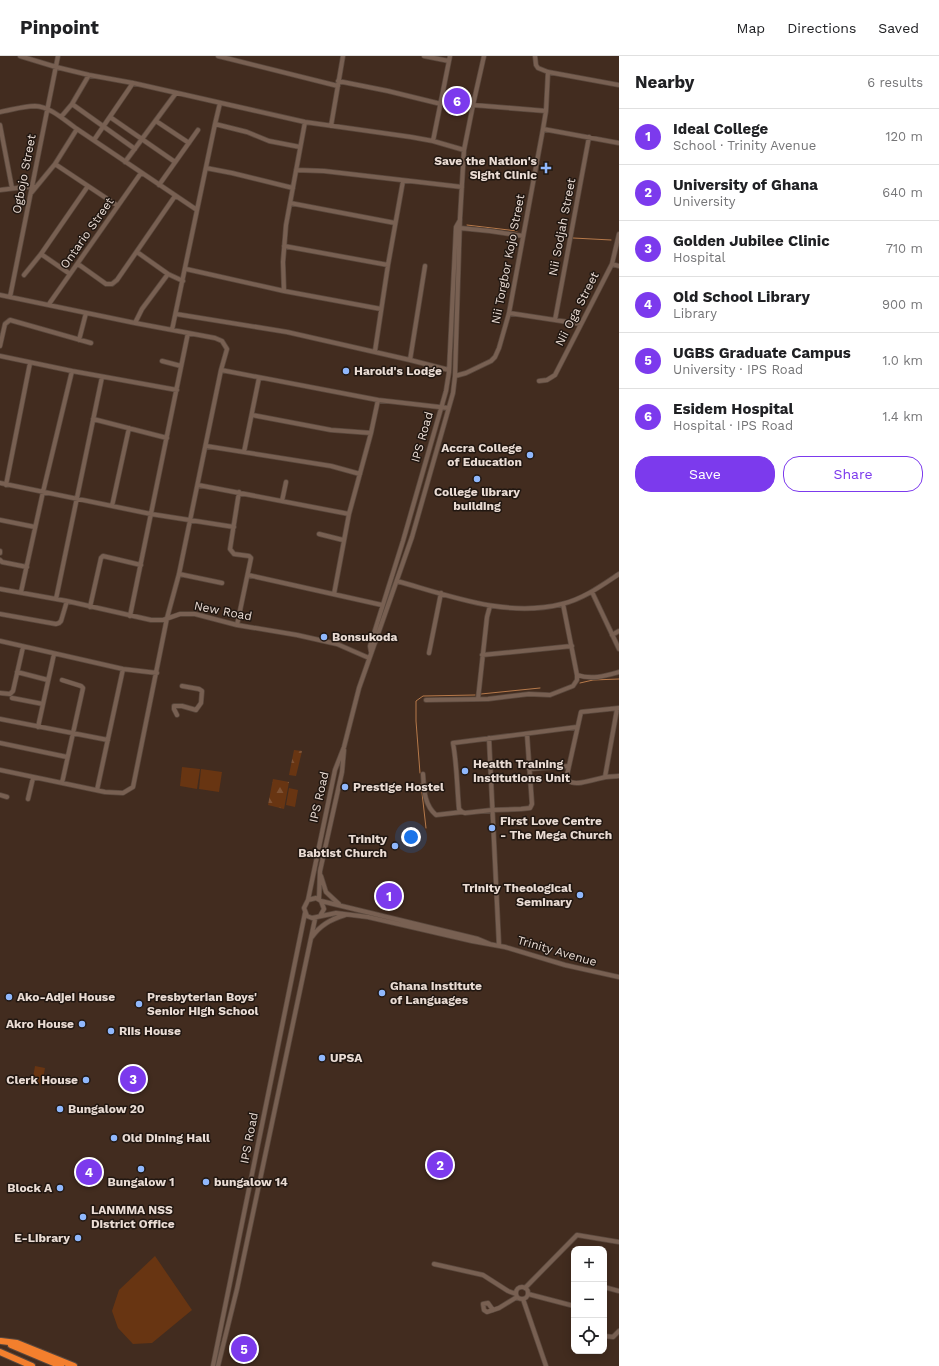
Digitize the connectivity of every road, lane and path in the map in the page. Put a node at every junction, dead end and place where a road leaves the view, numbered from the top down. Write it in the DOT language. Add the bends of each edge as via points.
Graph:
graph roads {
  1 [pos="20,56"];
  2 [pos="58,56"];
  3 [pos="218,56"];
  4 [pos="343,56"];
  5 [pos="424,56"];
  6 [pos="450,56"];
  7 [pos="484,56"];
  8 [pos="535,56"];
  9 [pos="225,57"];
  10 [pos="449,61"];
  11 [pos="56,67"];
  12 [pos="548,72"];
  13 [pos="89,75"];
  14 [pos="133,83"];
  15 [pos="338,83"];
  16 [pos="619,85"];
  17 [pos="176,93"];
  18 [pos="220,103"];
  19 [pos="72,104"];
  20 [pos="441,104"];
  21 [pos="472,105"];
  22 [pos="47,109"];
  23 [pos="546,111"];
  24 [pos="0,112"];
  25 [pos="61,117"];
  26 [pos="110,117"];
  27 [pos="156,120"];
  28 [pos="305,122"];
  29 [pos="215,124"];
  30 [pos="0,125"];
  31 [pos="104,126"];
  32 [pos="331,126"];
  33 [pos="76,129"];
  34 [pos="543,129"];
  35 [pos="198,130"];
  36 [pos="589,137"];
  37 [pos="94,140"];
  38 [pos="142,140"];
  39 [pos="433,141"];
  40 [pos="189,143"];
  41 [pos="619,143"];
  42 [pos="300,147"];
  43 [pos="135,149"];
  44 [pos="464,150"];
  45 [pos="125,162"];
  46 [pos="175,162"];
  47 [pos="55,164"];
  48 [pos="206,168"];
  49 [pos="296,170"];
  50 [pos="141,173"];
  51 [pos="403,181"];
  52 [pos="33,186"];
  53 [pos="88,186"];
  54 [pos="159,186"];
  55 [pos="462,187"];
  56 [pos="12,188"];
  57 [pos="293,188"];
  58 [pos="0,190"];
  59 [pos="31,193"];
  60 [pos="175,196"];
  61 [pos="290,203"];
  62 [pos="118,206"];
  63 [pos="197,210"];
  64 [pos="460,220"];
  65 [pos="395,222"];
  66 [pos="460,228"];
  67 [pos="619,234"];
  68 [pos="523,236"];
  69 [pos="284,246"];
  70 [pos="137,252"];
  71 [pos="41,254"];
  72 [pos="78,264"];
  73 [pos="612,264"];
  74 [pos="388,265"];
  75 [pos="426,266"];
  76 [pos="619,266"];
  77 [pos="186,268"];
  78 [pos="70,274"];
  79 [pos="168,274"];
  80 [pos="24,275"];
  81 [pos="183,281"];
  82 [pos="284,291"];
  83 [pos="0,295"];
  84 [pos="10,297"];
  85 [pos="49,304"];
  86 [pos="381,309"];
  87 [pos="86,313"];
  88 [pos="510,313"];
  89 [pos="176,314"];
  90 [pos="555,320"];
  91 [pos="135,323"];
  92 [pos="581,324"];
  93 [pos="172,330"];
  94 [pos="188,333"];
  95 [pos="79,340"];
  96 [pos="91,343"];
  97 [pos="0,346"];
  98 [pos="375,351"];
  99 [pos="0,356"];
  100 [pos="410,360"];
  101 [pos="162,361"];
  102 [pos="30,363"];
  103 [pos="181,366"];
  104 [pos="221,370"];
  105 [pos="449,370"];
  106 [pos="72,371"];
  107 [pos="455,376"];
  108 [pos="102,377"];
  109 [pos="259,378"];
  110 [pos="539,381"];
  111 [pos="176,390"];
  112 [pos="378,400"];
  113 [pos="441,408"];
  114 [pos="448,408"];
  115 [pos="252,414"];
  116 [pos="93,419"];
  117 [pos="129,428"];
  118 [pos="371,433"];
  119 [pos="167,438"];
  120 [pos="206,446"];
  121 [pos="244,452"];
  122 [pos="360,474"];
  123 [pos="286,482"];
  124 [pos="0,483"];
  125 [pos="6,484"];
  126 [pos="198,484"];
  127 [pos="43,492"];
  128 [pos="239,492"];
  129 [pos="76,499"];
  130 [pos="282,501"];
  131 [pos="112,506"];
  132 [pos="151,514"];
  133 [pos="349,514"];
  134 [pos="0,520"];
  135 [pos="190,520"];
  136 [pos="35,527"];
  137 [pos="234,527"];
  138 [pos="319,534"];
  139 [pos="343,540"];
  140 [pos="0,560"];
  141 [pos="141,564"];
  142 [pos="27,567"];
  143 [pos="179,574"];
  144 [pos="619,574"];
  145 [pos="248,575"];
  146 [pos="397,581"];
  147 [pos="222,584"];
  148 [pos="0,589"];
  149 [pos="22,592"];
  150 [pos="592,592"];
  151 [pos="442,593"];
  152 [pos="334,594"];
  153 [pos="56,599"];
  154 [pos="67,601"];
  155 [pos="563,604"];
  156 [pos="382,605"];
  157 [pos="490,606"];
  158 [pos="90,607"];
  159 [pos="0,614"];
  160 [pos="130,616"];
  161 [pos="167,618"];
  162 [pos="237,625"];
  163 [pos="619,631"];
  164 [pos="612,635"];
  165 [pos="0,641"];
  166 [pos="572,646"];
  167 [pos="23,647"];
  168 [pos="619,650"];
  169 [pos="371,653"];
  170 [pos="429,653"];
  171 [pos="54,654"];
  172 [pos="482,655"];
  173 [pos="369,658"];
  174 [pos="123,668"];
  175 [pos="17,672"];
  176 [pos="619,672"];
  177 [pos="157,673"];
  178 [pos="577,675"];
  179 [pos="48,680"];
  180 [pos="62,680"];
  181 [pos="182,686"];
  182 [pos="0,693"];
  183 [pos="12,698"];
  184 [pos="478,699"];
  185 [pos="426,700"];
  186 [pos="43,704"];
  187 [pos="618,708"];
  188 [pos="177,715"];
  189 [pos="0,719"];
  190 [pos="38,727"];
  191 [pos="577,727"];
  192 [pos="73,733"];
  193 [pos="527,734"];
  194 [pos="489,738"];
  195 [pos="108,740"];
  196 [pos="0,743"];
  197 [pos="344,747"];
  198 [pos="67,757"];
  199 [pos="569,766"];
  200 [pos="528,769"];
  201 [pos="0,770"];
  202 [pos="423,774"];
  203 [pos="619,776"];
  204 [pos="605,777"];
  205 [pos="33,778"];
  206 [pos="62,784"];
  207 [pos="97,790"];
  208 [pos="0,796"];
  209 [pos="7,797"];
  210 [pos="28,799"];
  211 [pos="492,810"];
  212 [pos="462,812"];
  213 [pos="320,871"];
  214 [pos="308,900"];
  215 [pos="320,900"];
  216 [pos="341,906"];
  217 [pos="305,913"];
  218 [pos="348,914"];
  219 [pos="320,916"];
  220 [pos="315,918"];
  221 [pos="310,939"];
  222 [pos="490,944"];
  223 [pos="499,945"];
  224 [pos="619,977"];
  225 [pos="619,1242"];
  226 [pos="434,1264"];
  227 [pos="526,1288"];
  228 [pos="607,1289"];
  229 [pos="619,1291"];
  230 [pos="528,1294"];
  231 [pos="517,1295"];
  232 [pos="523,1299"];
  233 [pos="571,1305"];
  234 [pos="493,1310"];
  235 [pos="619,1331"];
  236 [pos="607,1336"];
  237 [pos="1,1340"];
  238 [pos="0,1352"];
  239 [pos="32,1366"];
  240 [pos="61,1366"];
  241 [pos="74,1366"];
  242 [pos="213,1366"];
  243 [pos="218,1366"];
  244 [pos="546,1366"];
  1 -- 11 [label="street"];
  2 -- 11 [label="street, Ogbojo Street"];
  3 -- 9 [label="street"];
  4 -- 15 [label="street"];
  5 -- 10 [label="street"];
  6 -- 10 [label="street"];
  7 -- 21 [label="street, IPS Road"];
  8 -- 12 [label="street" via="536,66"];
  9 -- 15 [label="street"];
  10 -- 20 [label="street"];
  11 -- 13 [label="street"];
  11 -- 22 [label="street, Ogbojo Street"];
  12 -- 16 [label="street"];
  12 -- 23 [label="street, Nii Torgbor Kojo Street"];
  13 -- 14 [label="street"];
  13 -- 19 [label="street"];
  14 -- 17 [label="street"];
  14 -- 26 [label="street"];
  15 -- 20 [label="street" via="388,91"];
  15 -- 32 [label="street"];
  17 -- 18 [label="street"];
  17 -- 27 [label="street"];
  18 -- 28 [label="street"];
  18 -- 29 [label="street"];
  19 -- 25 [label="street"];
  19 -- 31 [label="street"];
  20 -- 39 [label="street"];
  21 -- 23 [label="street"];
  21 -- 44 [label="street, IPS Road"];
  22 -- 24 [label="street" via="34,106"];
  22 -- 25 [label="street"];
  22 -- 52 [label="street, Ogbojo Street"];
  23 -- 34 [label="street, Nii Torgbor Kojo Street"];
  25 -- 33 [label="street"];
  26 -- 31 [label="street"];
  26 -- 38 [label="street"];
  27 -- 38 [label="street"];
  27 -- 40 [label="street"];
  28 -- 32 [label="street"];
  28 -- 42 [label="street"];
  29 -- 42 [label="street" via="269,141"];
  29 -- 48 [label="street"];
  30 -- 56 [label="street"];
  31 -- 37 [label="street"];
  31 -- 43 [label="street"];
  32 -- 39 [label="street"];
  33 -- 37 [label="street"];
  33 -- 47 [label="street"];
  34 -- 36 [label="street"];
  34 -- 68 [label="street, Nii Torgbor Kojo Street"];
  35 -- 40 [label="street"];
  36 -- 41 [label="street"];
  36 -- 90 [label="street, Nii Sodjah Street"];
  37 -- 45 [label="street"];
  38 -- 43 [label="street"];
  38 -- 46 [label="street"];
  39 -- 44 [label="street"];
  40 -- 46 [label="street"];
  42 -- 49 [label="street"];
  43 -- 45 [label="street"];
  44 -- 55 [label="street, IPS Road"];
  45 -- 50 [label="street"];
  46 -- 54 [label="street"];
  47 -- 53 [label="street"];
  47 -- 59 [label="street"];
  48 -- 57 [label="street"];
  48 -- 63 [label="street"];
  49 -- 51 [label="street"];
  49 -- 57 [label="street"];
  50 -- 54 [label="street"];
  50 -- 62 [label="street, Ontario Street"];
  51 -- 55 [label="street"];
  51 -- 65 [label="street"];
  52 -- 56 [label="street"];
  52 -- 59 [label="street, Ogbojo Street"];
  53 -- 62 [label="street"];
  53 -- 71 [label="street"];
  54 -- 60 [label="street"];
  55 -- 64 [label="street, IPS Road"];
  56 -- 58 [label="street"];
  57 -- 61 [label="street"];
  59 -- 84 [label="street, Ogbojo Street"];
  60 -- 63 [label="street"];
  60 -- 70 [label="street"];
  61 -- 65 [label="street"];
  61 -- 69 [label="street"];
  62 -- 72 [label="street, Ontario Street"];
  63 -- 77 [label="street"];
  64 -- 66 [label="street, IPS Road"];
  64 -- 105 [label="street, IPS Road" via="456,227"];
  65 -- 74 [label="street"];
  66 -- 68 [label="street"];
  66 -- 107 [label="street, IPS Road"];
  67 -- 73 [label="street, Nii Oga Street"];
  68 -- 88 [label="street, Nii Torgbor Kojo Street"];
  69 -- 74 [label="street"];
  69 -- 82 [label="street"];
  70 -- 72 [label="street" via="112,284 106,284"];
  70 -- 79 [label="street"];
  71 -- 78 [label="street"];
  71 -- 80 [label="street"];
  72 -- 78 [label="street, Ontario Street"];
  73 -- 76 [label="street"];
  73 -- 92 [label="street, Nii Oga Street"];
  74 -- 86 [label="street"];
  75 -- 100 [label="street"];
  77 -- 81 [label="street"];
  77 -- 82 [label="street"];
  78 -- 85 [label="street, Ontario Street"];
  79 -- 81 [label="street"];
  79 -- 91 [label="street" via="142,309"];
  81 -- 89 [label="street"];
  82 -- 86 [label="street"];
  83 -- 84 [label="street"];
  84 -- 85 [label="street"];
  85 -- 87 [label="street"];
  86 -- 98 [label="street"];
  87 -- 91 [label="street"];
  87 -- 95 [label="street"];
  88 -- 90 [label="street"];
  88 -- 107 [label="street, Nii Torgbor Kojo Street" via="495,357 483,365"];
  89 -- 93 [label="street"];
  89 -- 98 [label="street" via="254,326"];
  90 -- 92 [label="street"];
  91 -- 93 [label="street"];
  92 -- 110 [label="street, Nii Oga Street" via="555,375"];
  93 -- 94 [label="street"];
  94 -- 103 [label="street"];
  94 -- 104 [label="street" via="218,339 225,344 228,349"];
  95 -- 96 [label="street"];
  95 -- 97 [label="street" via="10,320 5,324"];
  98 -- 100 [label="street"];
  99 -- 102 [label="street"];
  100 -- 105 [label="street"];
  101 -- 103 [label="street"];
  102 -- 106 [label="street"];
  102 -- 125 [label="street"];
  103 -- 111 [label="street"];
  104 -- 109 [label="street"];
  104 -- 120 [label="street"];
  105 -- 113 [label="street, IPS Road"];
  106 -- 108 [label="street"];
  106 -- 127 [label="street"];
  107 -- 114 [label="street, IPS Road"];
  108 -- 111 [label="street"];
  108 -- 116 [label="street"];
  109 -- 112 [label="street"];
  109 -- 115 [label="street"];
  111 -- 119 [label="street"];
  112 -- 113 [label="street"];
  112 -- 118 [label="street"];
  113 -- 114 [label="street"];
  113 -- 156 [label="street, IPS Road"];
  114 -- 146 [label="street, IPS Road"];
  115 -- 118 [label="street" via="331,430"];
  115 -- 121 [label="street"];
  116 -- 117 [label="street"];
  116 -- 129 [label="street"];
  117 -- 119 [label="street"];
  117 -- 131 [label="street"];
  118 -- 122 [label="street"];
  119 -- 132 [label="street"];
  120 -- 121 [label="street"];
  120 -- 126 [label="street"];
  121 -- 122 [label="street" via="331,466"];
  122 -- 133 [label="street"];
  123 -- 130 [label="street"];
  124 -- 125 [label="street"];
  125 -- 127 [label="street"];
  126 -- 128 [label="street"];
  126 -- 135 [label="street"];
  127 -- 129 [label="street"];
  127 -- 136 [label="street"];
  128 -- 130 [label="street"];
  128 -- 137 [label="street"];
  129 -- 131 [label="street"];
  129 -- 153 [label="street"];
  130 -- 133 [label="street"];
  131 -- 132 [label="street"];
  132 -- 135 [label="street"];
  132 -- 141 [label="street"];
  133 -- 139 [label="street"];
  134 -- 136 [label="street"];
  135 -- 137 [label="street"];
  135 -- 143 [label="street"];
  136 -- 142 [label="street"];
  137 -- 145 [label="street" via="230,549 234,554 251,558"];
  138 -- 139 [label="street"];
  139 -- 152 [label="street"];
  140 -- 142 [label="street"];
  141 -- 158 [label="street" via="103,556"];
  141 -- 160 [label="street"];
  142 -- 149 [label="street"];
  143 -- 147 [label="street"];
  143 -- 161 [label="street"];
  144 -- 150 [label="street"];
  145 -- 152 [label="street"];
  145 -- 162 [label="street"];
  146 -- 151 [label="street"];
  146 -- 169 [label="street, IPS Road"];
  148 -- 149 [label="street, New Road"];
  149 -- 153 [label="street, New Road"];
  150 -- 155 [label="street"];
  150 -- 164 [label="street"];
  151 -- 157 [label="street"];
  151 -- 170 [label="street"];
  152 -- 156 [label="street"];
  153 -- 154 [label="street, New Road"];
  154 -- 158 [label="street, New Road"];
  154 -- 159 [label="street" via="59,623"];
  155 -- 157 [label="street" via="531,609"];
  155 -- 166 [label="street"];
  156 -- 169 [label="street, IPS Road" via="370,646"];
  157 -- 172 [label="street"];
  158 -- 160 [label="street, New Road"];
  160 -- 161 [label="street, New Road" via="158,621"];
  161 -- 162 [label="street, New Road" via="180,614 196,614"];
  161 -- 177 [label="street"];
  162 -- 173 [label="street, New Road" via="337,644"];
  163 -- 164 [label="street"];
  164 -- 168 [label="street"];
  165 -- 167 [label="street"];
  166 -- 172 [label="street"];
  166 -- 178 [label="street"];
  167 -- 171 [label="street"];
  167 -- 175 [label="street"];
  169 -- 173 [label="street, IPS Road"];
  171 -- 174 [label="street"];
  171 -- 179 [label="street"];
  172 -- 184 [label="street"];
  173 -- 197 [label="street, IPS Road"];
  174 -- 177 [label="street"];
  174 -- 195 [label="street"];
  175 -- 179 [label="street"];
  175 -- 182 [label="street" via="13,691 10,694"];
  176 -- 178 [label="street" via="595,678"];
  177 -- 207 [label="street" via="133,787 123,793"];
  178 -- 184 [label="street" via="577,680 572,686 550,695 529,694"];
  179 -- 186 [label="street"];
  180 -- 192 [label="street" via="82,688"];
  181 -- 188 [label="street" via="202,691 201,703 196,710 175,706 173,708"];
  183 -- 186 [label="street"];
  184 -- 185 [label="street"];
  186 -- 190 [label="street"];
  187 -- 191 [label="street" via="581,712"];
  187 -- 204 [label="street"];
  189 -- 190 [label="street"];
  190 -- 192 [label="street"];
  191 -- 193 [label="street"];
  191 -- 199 [label="street"];
  192 -- 195 [label="street"];
  192 -- 198 [label="street"];
  193 -- 194 [label="street"];
  193 -- 200 [label="street"];
  194 -- 211 [label="street"];
  194 -- 212 [label="street" via="453,743 458,809"];
  195 -- 207 [label="street"];
  196 -- 198 [label="street"];
  197 -- 213 [label="street, IPS Road" via="342,772"];
  197 -- 214 [label="street, IPS Road" via="336,770"];
  198 -- 206 [label="street"];
  199 -- 200 [label="street"];
  199 -- 204 [label="street" via="569,781 587,782"];
  200 -- 211 [label="street" via="532,804 530,808"];
  201 -- 205 [label="street"];
  202 -- 212 [label="street" via="425,801 430,811 436,815"];
  203 -- 204 [label="street"];
  205 -- 206 [label="street"];
  205 -- 210 [label="street"];
  206 -- 207 [label="street"];
  208 -- 209 [label="street"];
  211 -- 212 [label="street"];
  211 -- 223 [label="street"];
  213 -- 215 [label="street, IPS Road"];
  213 -- 216 [label="street" via="328,895"];
  214 -- 215 [label="street"];
  214 -- 217 [label="street" via="304,905"];
  215 -- 216 [label="street, Trinity Avenue"];
  215 -- 219 [label="street" via="324,909"];
  216 -- 222 [label="street, Trinity Avenue"];
  217 -- 220 [label="street"];
  217 -- 242 [label="street, IPS Road"];
  218 -- 219 [label="street, Trinity Avenue"];
  218 -- 221 [label="street" via="327,922"];
  218 -- 222 [label="street, Trinity Avenue"];
  219 -- 220 [label="street"];
  220 -- 221 [label="street"];
  221 -- 243 [label="street" via="237,1289"];
  222 -- 223 [label="street, Trinity Avenue"];
  223 -- 224 [label="street, Trinity Avenue" via="565,965"];
  225 -- 227 [label="street" via="577,1235"];
  226 -- 231 [label="street" via="483,1275"];
  227 -- 230 [label="street"];
  227 -- 231 [label="street" via="519,1288"];
  228 -- 229 [label="street"];
  230 -- 232 [label="street"];
  230 -- 233 [label="street"];
  231 -- 232 [label="street"];
  231 -- 234 [label="street"];
  232 -- 244 [label="street"];
  235 -- 236 [label="street" via="612,1337"];
  237 -- 240 [label="highway"];
  237 -- 241 [label="highway" via="17,1343"];
  238 -- 239 [label="highway"];
}
